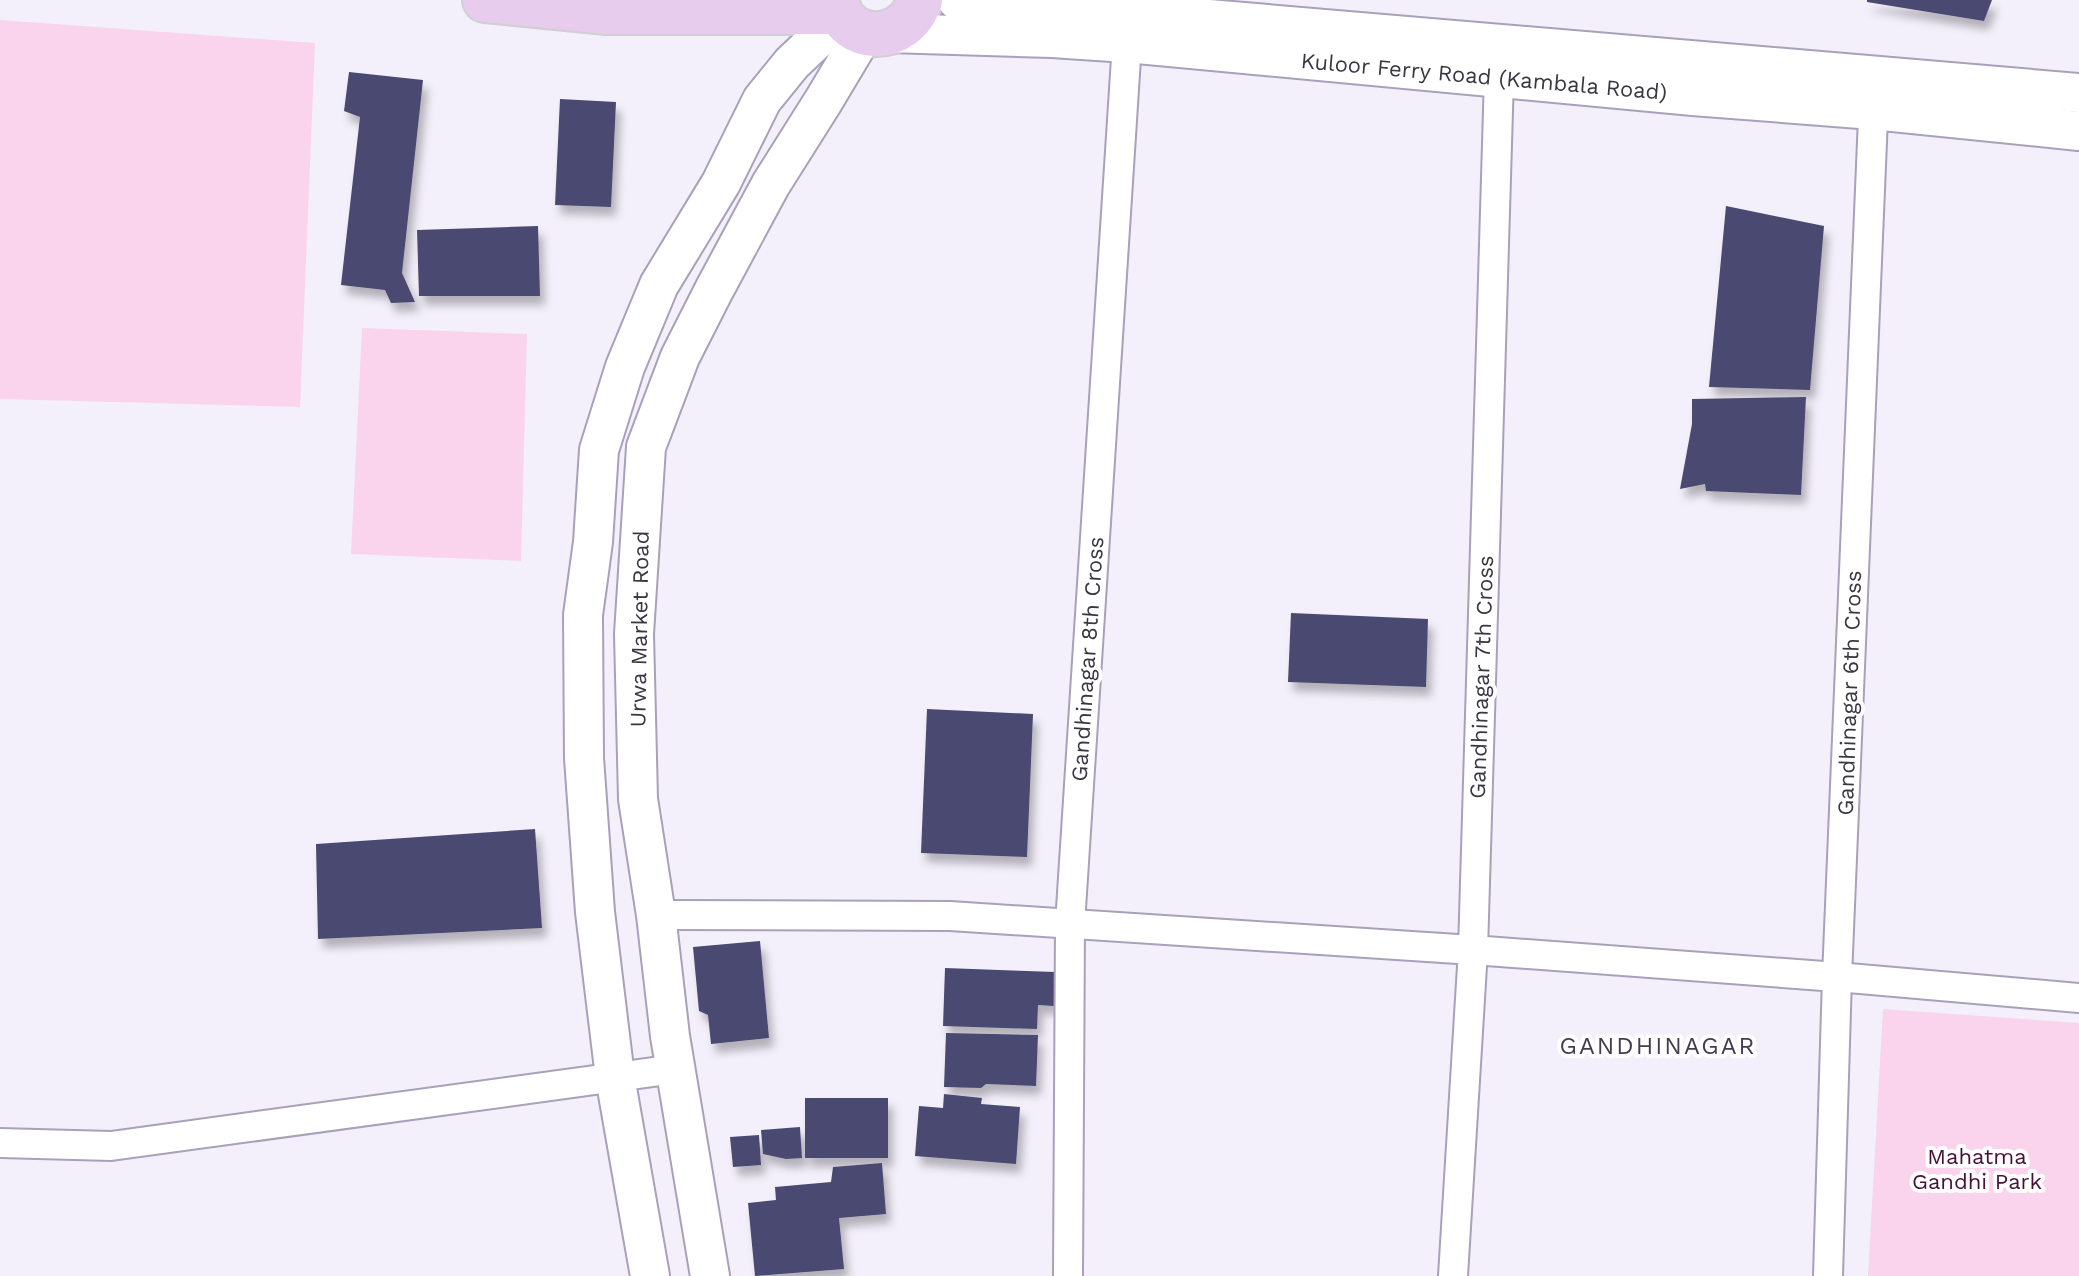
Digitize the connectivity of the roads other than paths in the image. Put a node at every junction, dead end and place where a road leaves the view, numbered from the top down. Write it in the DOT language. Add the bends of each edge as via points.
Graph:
graph roads {
  1 [pos="485,0"];
  2 [pos="920,0"];
  3 [pos="957,0"];
  4 [pos="854,19"];
  5 [pos="1127,43"];
  6 [pos="1499,77"];
  7 [pos="1874,93"];
  8 [pos="2079,93"];
  9 [pos="2079,131"];
  10 [pos="583,615"];
  11 [pos="634,617"];
  12 [pos="656,915"];
  13 [pos="1070,924"];
  14 [pos="1473,950"];
  15 [pos="1837,977"];
  16 [pos="2079,998"];
  17 [pos="675,1069"];
  18 [pos="615,1077"];
  19 [pos="0,1143"];
  20 [pos="650,1276"];
  21 [pos="710,1276"];
  22 [pos="1068,1276"];
  23 [pos="1453,1276"];
  24 [pos="1828,1276"];
  1 -- 4 [label="main road" via="607,12"];
  2 -- 4 [label="main road" via="900,28"];
  3 -- 7 [label="street, Kuloor Ferry Road (Kambala Road)" via="1166,15"];
  4 -- 5 [label="street, Kuloor Ferry Road (Kambala Road)"];
  4 -- 10 [label="street" via="792,63 762,100 721,183 659,285 599,450"];
  4 -- 11 [label="street, Urwa Market Road" via="680,357 646,447"];
  5 -- 6 [label="street, Kuloor Ferry Road (Kambala Road)"];
  5 -- 13 [label="street, Gandhinagar 8th Cross"];
  6 -- 7 [label="street, Kuloor Ferry Road (Kambala Road)" via="1693,96"];
  6 -- 14 [label="street, Gandhinagar 7th Cross"];
  7 -- 8 [label="street, Kuloor Ferry Road (Kambala Road)"];
  7 -- 9 [label="street, Kuloor Ferry Road (Kambala Road)"];
  7 -- 15 [label="street, Gandhinagar 6th Cross"];
  10 -- 11 [label="street"];
  10 -- 18 [label="street" via="584,758"];
  11 -- 12 [label="street, Urwa Market Road" via="638,799"];
  12 -- 13 [label="street" via="950,916"];
  12 -- 17 [label="street, Urwa Market Road"];
  13 -- 14 [label="street"];
  13 -- 22 [label="street, Gandhinagar 8th Cross"];
  14 -- 15 [label="street"];
  14 -- 23 [label="street, Gandhinagar 7th Cross"];
  15 -- 16 [label="street"];
  15 -- 24 [label="street, Gandhinagar 6th Cross"];
  17 -- 18 [label="street"];
  17 -- 21 [label="street, Urwa Market Road"];
  18 -- 19 [label="street" via="111,1146"];
  18 -- 20 [label="street"];
}
